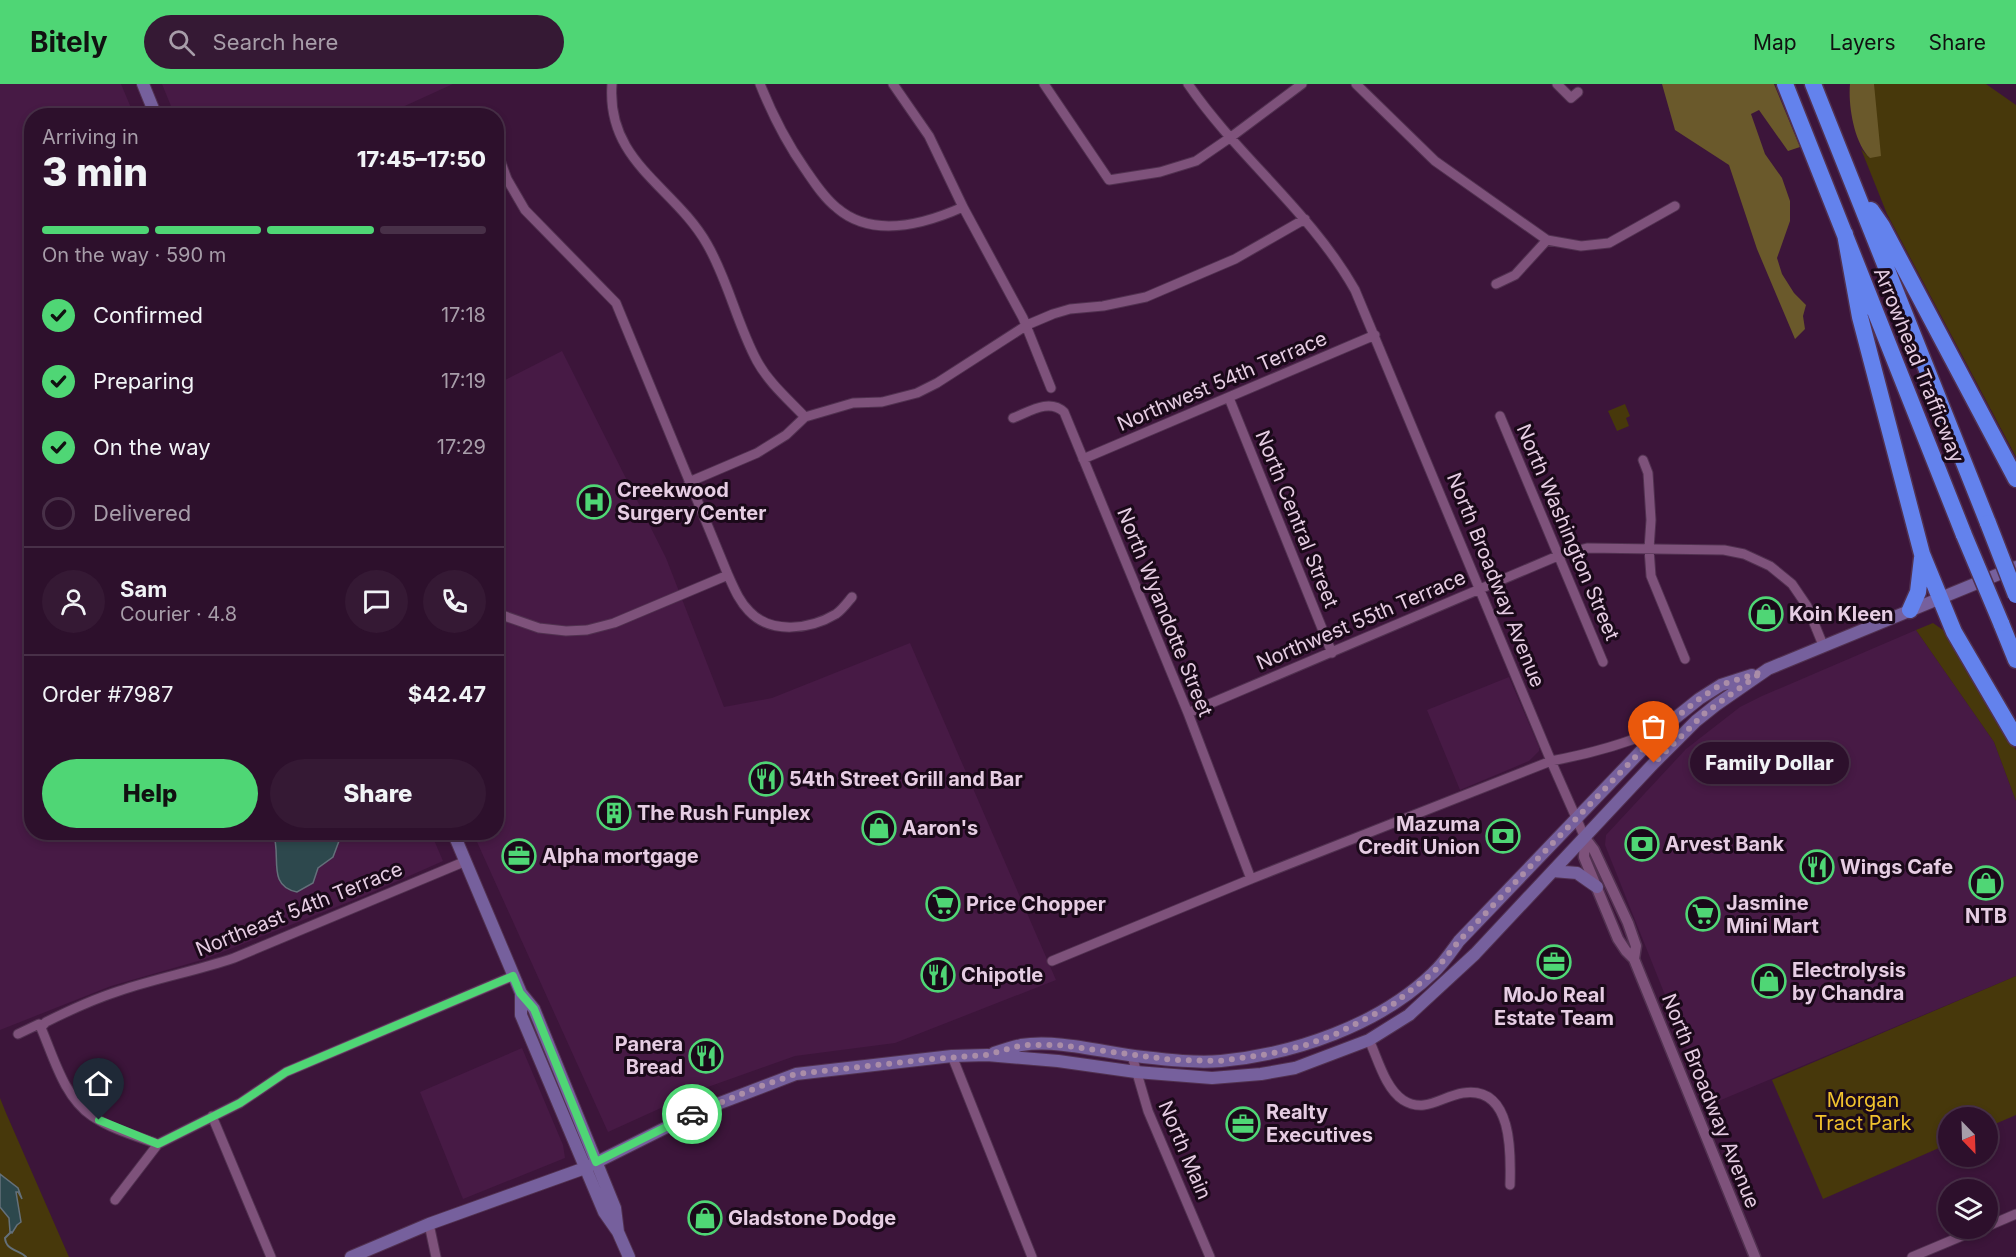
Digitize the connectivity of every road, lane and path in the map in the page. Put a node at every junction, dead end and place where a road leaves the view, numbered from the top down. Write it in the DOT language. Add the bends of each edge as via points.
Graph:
graph roads {
  1 [pos="143,84"];
  2 [pos="612,84"];
  3 [pos="760,84"];
  4 [pos="893,84"];
  5 [pos="1044,84"];
  6 [pos="1188,84"];
  7 [pos="1302,84"];
  8 [pos="1356,84"];
  9 [pos="1557,84"];
  10 [pos="1785,84"];
  11 [pos="1812,84"];
  12 [pos="1578,92"];
  13 [pos="153,108"];
  14 [pos="1231,137"];
  15 [pos="504,171"];
  16 [pos="1855,188"];
  17 [pos="1675,206"];
  18 [pos="963,207"];
  19 [pos="1305,219"];
  20 [pos="1845,234"];
  21 [pos="1547,240"];
  22 [pos="1496,284"];
  23 [pos="1027,325"];
  24 [pos="1375,335"];
  25 [pos="1051,388"];
  26 [pos="1228,398"];
  27 [pos="1500,416"];
  28 [pos="805,417"];
  29 [pos="1013,418"];
  30 [pos="1083,459"];
  31 [pos="1643,460"];
  32 [pos="2016,479"];
  33 [pos="689,482"];
  34 [pos="1649,549"];
  35 [pos="1560,555"];
  36 [pos="1922,555"];
  37 [pos="2016,567"];
  38 [pos="728,575"];
  39 [pos="1480,589"];
  40 [pos="2016,595"];
  41 [pos="852,597"];
  42 [pos="1940,598"];
  43 [pos="1910,610"];
  44 [pos="504,617"];
  45 [pos="1823,645"];
  46 [pos="1332,653"];
  47 [pos="1685,659"];
  48 [pos="2016,660"];
  49 [pos="1603,662"];
  50 [pos="1762,672"];
  51 [pos="1188,713"];
  52 [pos="1664,727"];
  53 [pos="2016,738"];
  54 [pos="1551,761"];
  55 [pos="1577,819"];
  56 [pos="1585,838"];
  57 [pos="457,840"];
  58 [pos="466,861"];
  59 [pos="1553,871"];
  60 [pos="1251,879"];
  61 [pos="1597,887"];
  62 [pos="1634,959"];
  63 [pos="1052,962"];
  64 [pos="513,976"];
  65 [pos="44,1025"];
  66 [pos="18,1034"];
  67 [pos="1369,1040"];
  68 [pos="987,1055"];
  69 [pos="952,1056"];
  70 [pos="1132,1056"];
  71 [pos="1137,1072"];
  72 [pos="213,1116"];
  73 [pos="158,1144"];
  74 [pos="591,1165"];
  75 [pos="1510,1185"];
  76 [pos="115,1200"];
  77 [pos="2016,1214"];
  78 [pos="1998,1222"];
  79 [pos="429,1224"];
  80 [pos="1955,1239"];
  81 [pos="271,1257"];
  82 [pos="351,1257"];
  83 [pos="436,1257"];
  84 [pos="629,1257"];
  85 [pos="1032,1257"];
  86 [pos="1210,1257"];
  87 [pos="1755,1257"];
  88 [pos="1912,1257"];
  1 -- 13 [label="main road"];
  2 -- 28 [label="street" via="614,117 628,152 703,237 756,360"];
  3 -- 18 [label="street" via="794,154 837,209 862,221 896,226 931,220"];
  4 -- 18 [label="street" via="929,136"];
  5 -- 14 [label="street" via="1109,180 1179,167 1196,161"];
  6 -- 14 [label="street, North Broadway Avenue"];
  7 -- 14 [label="street"];
  8 -- 21 [label="street" via="1435,161"];
  9 -- 12 [label="street" via="1571,99"];
  10 -- 20 [label="highway, Arrowhead Trafficway"];
  11 -- 16 [label="highway, Arrowhead Trafficway"];
  14 -- 19 [label="street, North Broadway Avenue"];
  15 -- 33 [label="street" via="525,210 616,303"];
  16 -- 32 [label="highway" via="1882,226"];
  16 -- 40 [label="highway, Arrowhead Trafficway, bridge"];
  17 -- 21 [label="street" via="1609,243 1581,246"];
  18 -- 23 [label="street"];
  19 -- 23 [label="street" via="1235,260 1146,297 1070,309"];
  19 -- 24 [label="street, North Broadway Avenue" via="1342,267"];
  20 -- 36 [label="highway" via="1860,317"];
  20 -- 48 [label="highway, Arrowhead Trafficway, bridge"];
  21 -- 22 [label="street" via="1515,275"];
  23 -- 25 [label="street"];
  23 -- 28 [label="street" via="917,393 882,402 853,403"];
  24 -- 26 [label="street, Northwest 54th Terrace"];
  24 -- 39 [label="street, North Broadway Avenue"];
  26 -- 30 [label="street, Northwest 54th Terrace"];
  26 -- 46 [label="street, North Central Street"];
  27 -- 35 [label="street, North Washington Street"];
  28 -- 33 [label="street" via="757,453"];
  29 -- 30 [label="street, North Wyandotte Street" via="1045,406 1060,408"];
  30 -- 51 [label="street, North Wyandotte Street"];
  31 -- 34 [label="street" via="1648,472"];
  33 -- 38 [label="street"];
  34 -- 35 [label="street, Northwest 55th Terrace" via="1587,548"];
  34 -- 45 [label="street, Northwest 55th Terrace" via="1724,550 1770,566 1800,595"];
  34 -- 47 [label="street" via="1651,576"];
  35 -- 39 [label="street, Northwest 55th Terrace"];
  35 -- 49 [label="street, North Washington Street"];
  36 -- 42 [label="highway"];
  36 -- 43 [label="highway" via="1918,592"];
  37 -- 42 [label="main road"];
  38 -- 41 [label="street" via="750,613 780,627 821,621 838,613"];
  38 -- 44 [label="street" via="614,623 587,630 539,628"];
  39 -- 46 [label="street, Northwest 55th Terrace"];
  39 -- 54 [label="street, North Broadway Avenue"];
  42 -- 43 [label="main road"];
  42 -- 53 [label="highway" via="1954,632"];
  43 -- 45 [label="main road"];
  45 -- 50 [label="main road"];
  46 -- 51 [label="street, Northwest 55th Terrace"];
  50 -- 52 [label="main road" via="1720,685"];
  50 -- 56 [label="main road" via="1696,721"];
  51 -- 60 [label="street, North Wyandotte Street"];
  52 -- 54 [label="street" via="1595,752"];
  52 -- 55 [label="main road"];
  54 -- 55 [label="street, North Broadway Avenue"];
  54 -- 60 [label="street"];
  55 -- 56 [label="street, North Broadway Avenue"];
  55 -- 70 [label="main road" via="1433,973 1383,1009 1338,1033 1270,1054 1219,1061"];
  56 -- 59 [label="main road"];
  56 -- 61 [label="street, North Broadway Avenue" via="1584,857"];
  56 -- 62 [label="street, North Broadway Avenue" via="1628,923 1636,946"];
  57 -- 58 [label="main road"];
  58 -- 64 [label="main road"];
  58 -- 65 [label="street, Northeast 54th Terrace" via="234,958 118,991"];
  59 -- 61 [label="main road" via="1577,873"];
  59 -- 67 [label="main road" via="1433,995"];
  60 -- 63 [label="street"];
  61 -- 62 [label="street, North Broadway Avenue" via="1618,939"];
  62 -- 87 [label="street, North Broadway Avenue"];
  64 -- 72 [label="street" via="286,1072 246,1100"];
  64 -- 74 [label="main road" via="520,993 534,1009"];
  65 -- 66 [label="street, Northeast 54th Terrace"];
  65 -- 73 [label="street" via="41,1028 78,1104 99,1120"];
  67 -- 71 [label="main road" via="1295,1068 1261,1074 1212,1078"];
  67 -- 75 [label="street" via="1390,1087 1402,1100 1426,1106 1470,1093 1496,1104 1509,1133"];
  68 -- 69 [label="main road"];
  68 -- 70 [label="main road" via="1022,1045 1059,1045"];
  68 -- 71 [label="main road"];
  69 -- 74 [label="main road" via="796,1074 699,1111"];
  69 -- 85 [label="street"];
  70 -- 71 [label="street, North Main"];
  71 -- 86 [label="street, North Main" via="1148,1111"];
  72 -- 73 [label="street"];
  72 -- 81 [label="street"];
  73 -- 76 [label="street"];
  74 -- 79 [label="main road"];
  74 -- 84 [label="main road" via="615,1208 618,1232"];
  77 -- 78 [label="street"];
  79 -- 82 [label="main road"];
  79 -- 83 [label="street"];
  80 -- 88 [label="street"];
}
